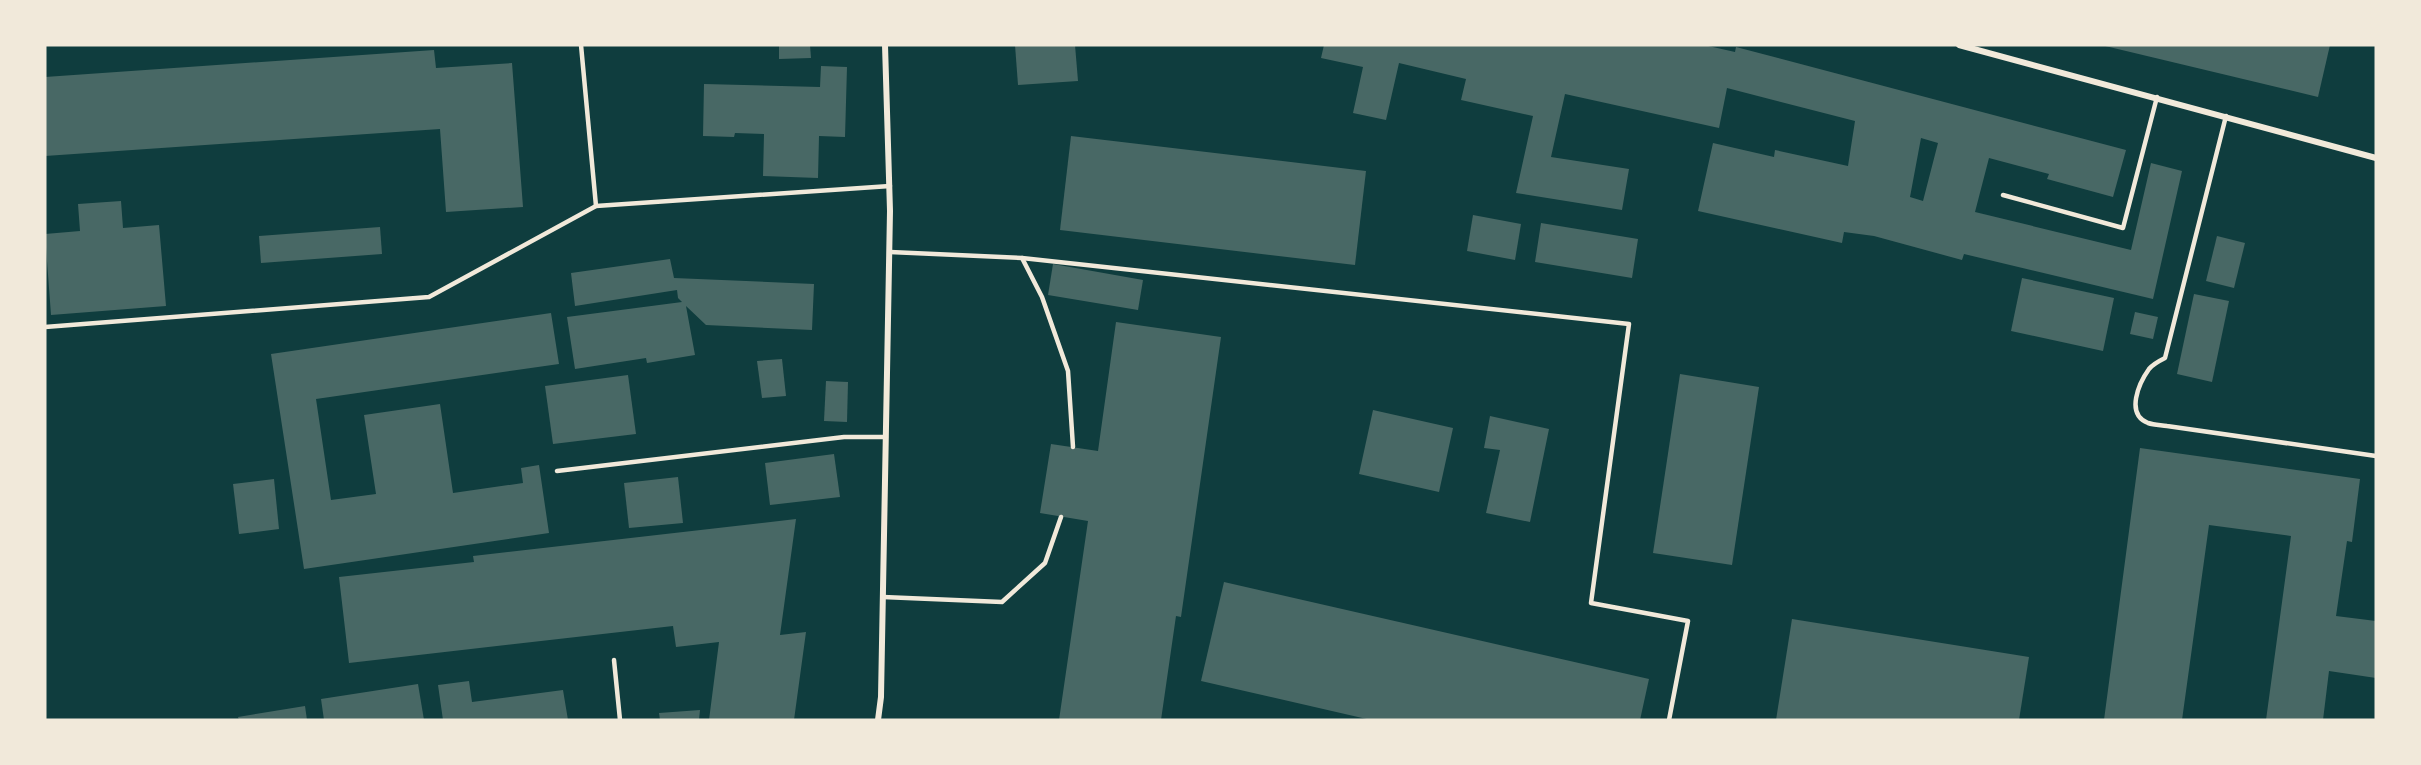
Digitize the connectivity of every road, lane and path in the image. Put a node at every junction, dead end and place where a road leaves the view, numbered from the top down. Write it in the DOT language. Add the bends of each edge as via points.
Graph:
graph roads {
  1 [pos="581,45"];
  2 [pos="885,45"];
  3 [pos="1959,45"];
  4 [pos="2157,97"];
  5 [pos="2226,116"];
  6 [pos="2376,158"];
  7 [pos="890,186"];
  8 [pos="2003,195"];
  9 [pos="596,206"];
  10 [pos="890,252"];
  11 [pos="1022,258"];
  12 [pos="45,327"];
  13 [pos="886,437"];
  14 [pos="1073,447"];
  15 [pos="2376,456"];
  16 [pos="557,471"];
  17 [pos="1061,517"];
  18 [pos="884,597"];
  19 [pos="614,660"];
  20 [pos="620,720"];
  21 [pos="878,720"];
  22 [pos="1669,720"];
  1 -- 9 [label="lane"];
  2 -- 7 [label="street"];
  3 -- 4 [label="street"];
  4 -- 5 [label="street"];
  4 -- 8 [label="lane" via="2123,228"];
  5 -- 6 [label="street"];
  5 -- 15 [label="lane" via="2165,358 2150,367 2139,385 2135,404 2139,415 2147,423"];
  7 -- 9 [label="lane"];
  7 -- 10 [label="street"];
  9 -- 12 [label="lane" via="429,297"];
  10 -- 11 [label="lane"];
  10 -- 13 [label="street"];
  11 -- 14 [label="lane" via="1042,297 1068,371"];
  11 -- 22 [label="lane" via="1629,324 1591,603 1688,621"];
  13 -- 16 [label="lane" via="844,436"];
  13 -- 18 [label="street"];
  17 -- 18 [label="lane" via="1045,564 1002,602"];
  18 -- 21 [label="street"];
  19 -- 20 [label="lane"];
}
